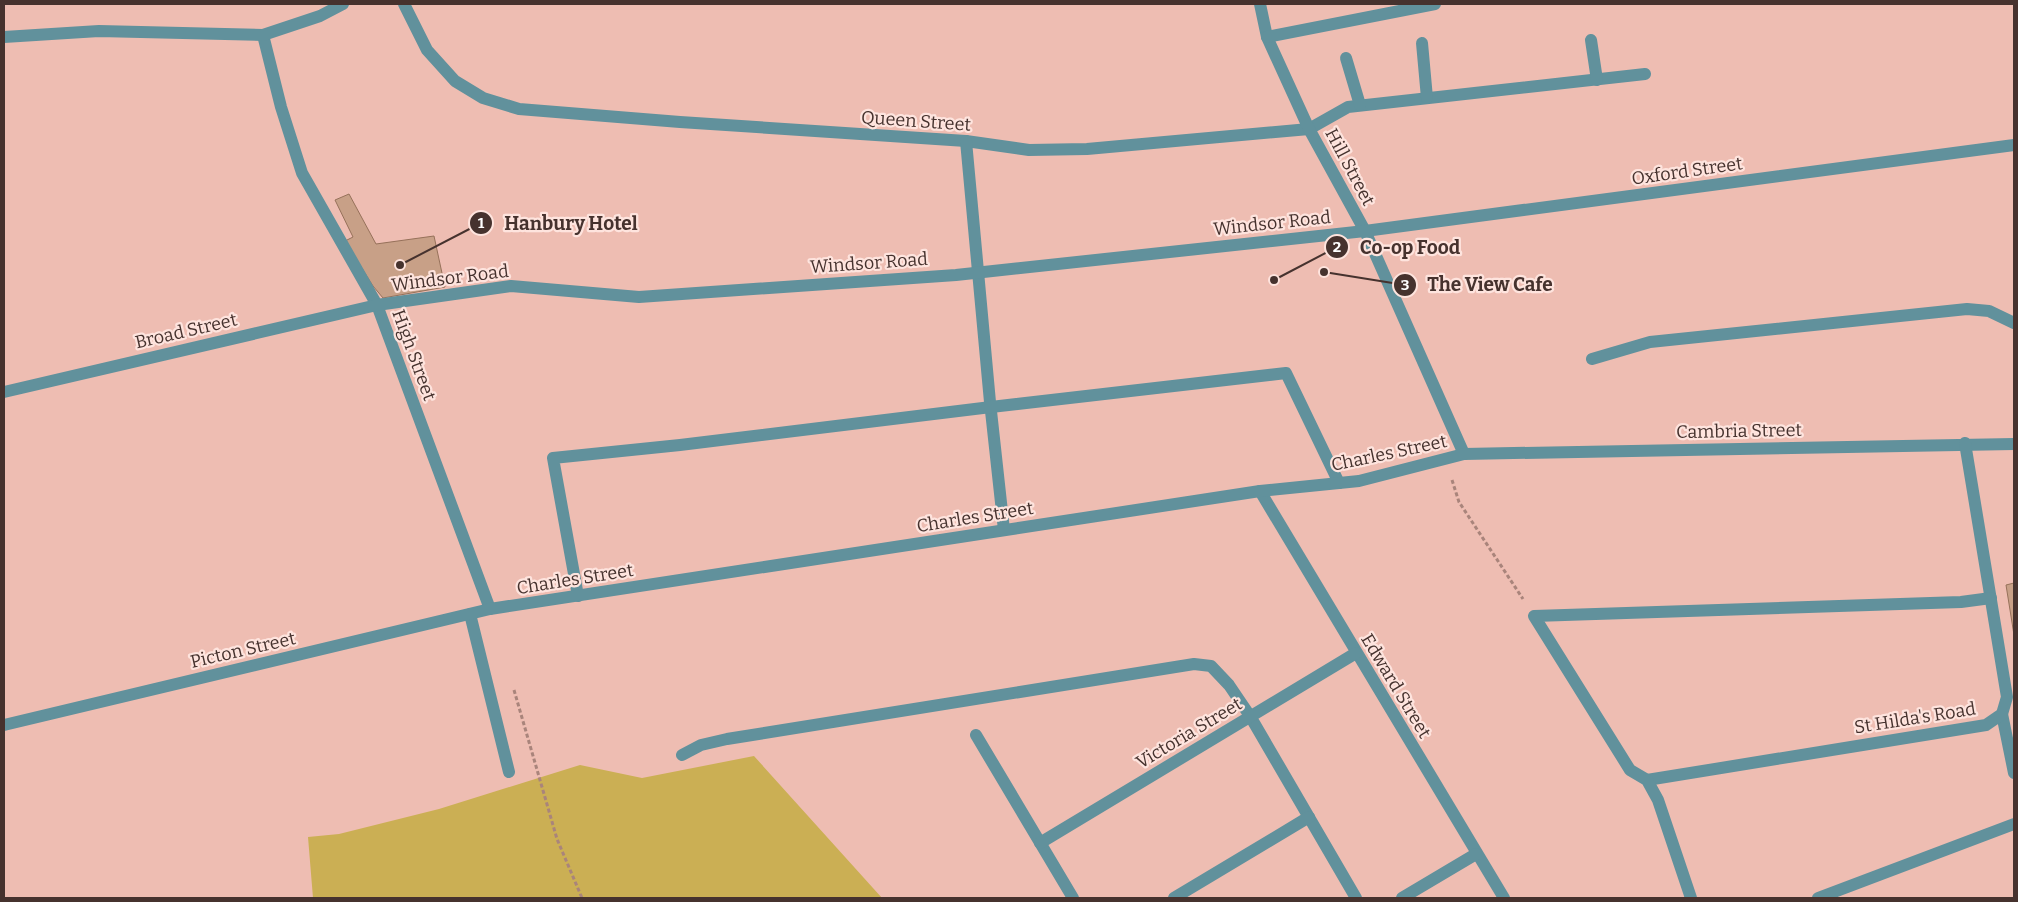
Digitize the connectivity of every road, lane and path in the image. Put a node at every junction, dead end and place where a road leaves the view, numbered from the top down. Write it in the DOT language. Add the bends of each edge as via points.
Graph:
graph roads {
  1 [pos="343,4"];
  2 [pos="404,4"];
  3 [pos="1260,4"];
  4 [pos="1435,4"];
  5 [pos="262,35"];
  6 [pos="4,37"];
  7 [pos="1267,37"];
  8 [pos="1591,40"];
  9 [pos="1422,43"];
  10 [pos="1346,58"];
  11 [pos="1645,74"];
  12 [pos="1597,80"];
  13 [pos="1427,98"];
  14 [pos="1360,105"];
  15 [pos="1309,129"];
  16 [pos="966,141"];
  17 [pos="2014,145"];
  18 [pos="1364,231"];
  19 [pos="978,272"];
  20 [pos="376,305"];
  21 [pos="2014,323"];
  22 [pos="1592,359"];
  23 [pos="4,392"];
  24 [pos="991,406"];
  25 [pos="1965,444"];
  26 [pos="2014,444"];
  27 [pos="1464,454"];
  28 [pos="1444,459"];
  29 [pos="1339,483"];
  30 [pos="1260,491"];
  31 [pos="1004,530"];
  32 [pos="578,596"];
  33 [pos="1991,598"];
  34 [pos="490,610"];
  35 [pos="470,614"];
  36 [pos="1534,616"];
  37 [pos="1356,653"];
  38 [pos="512,686"];
  39 [pos="2002,714"];
  40 [pos="1250,716"];
  41 [pos="4,725"];
  42 [pos="976,735"];
  43 [pos="682,755"];
  44 [pos="509,772"];
  45 [pos="2014,773"];
  46 [pos="1647,780"];
  47 [pos="1309,817"];
  48 [pos="2014,824"];
  49 [pos="1040,842"];
  50 [pos="1476,854"];
  51 [pos="582,898"];
  52 [pos="1074,898"];
  53 [pos="1174,898"];
  54 [pos="1356,898"];
  55 [pos="1402,898"];
  56 [pos="1504,898"];
  57 [pos="1691,898"];
  58 [pos="1818,898"];
  1 -- 5 [label="street" via="320,16"];
  2 -- 16 [label="street, Queen Street" via="427,50 456,81 483,98 519,109"];
  3 -- 7 [label="street, Hill Street"];
  4 -- 7 [label="street"];
  5 -- 6 [label="street" via="99,31"];
  5 -- 20 [label="street, High Street" via="302,173"];
  7 -- 15 [label="street, Hill Street"];
  8 -- 12 [label="street"];
  9 -- 13 [label="street"];
  10 -- 14 [label="street"];
  11 -- 12 [label="street"];
  12 -- 13 [label="street"];
  13 -- 14 [label="street"];
  14 -- 15 [label="street" via="1348,107"];
  15 -- 16 [label="street, Queen Street" via="1087,149 1029,150"];
  15 -- 18 [label="street, Hill Street"];
  16 -- 19 [label="street"];
  17 -- 18 [label="street, Oxford Street"];
  18 -- 19 [label="street, Windsor Road"];
  18 -- 27 [label="street, Hill Street"];
  19 -- 20 [label="street, Windsor Road" via="639,297 511,286"];
  19 -- 24 [label="street"];
  20 -- 23 [label="street, Broad Street"];
  20 -- 34 [label="street, High Street"];
  21 -- 22 [label="street" via="1989,311 1967,309 1650,342"];
  24 -- 29 [label="street" via="1286,373"];
  24 -- 31 [label="street"];
  24 -- 32 [label="street" via="553,458"];
  25 -- 26 [label="street, Cambria Street"];
  25 -- 27 [label="street, Cambria Street"];
  25 -- 33 [label="street, St Hilda's Road"];
  27 -- 28 [label="street, Charles Street"];
  28 -- 29 [label="street, Charles Street" via="1359,481"];
  28 -- 36 [label="path" via="1460,502"];
  29 -- 30 [label="street, Charles Street"];
  30 -- 31 [label="street, Charles Street"];
  30 -- 37 [label="street, Edward Street"];
  31 -- 32 [label="street, Charles Street"];
  32 -- 34 [label="street, Charles Street"];
  33 -- 36 [label="street" via="1960,602"];
  33 -- 39 [label="street, St Hilda's Road" via="2007,697"];
  34 -- 35 [label="street, Picton Street"];
  35 -- 41 [label="street, Picton Street"];
  35 -- 44 [label="street"];
  36 -- 46 [label="street" via="1630,770"];
  37 -- 40 [label="street, Victoria Street"];
  37 -- 50 [label="street, Edward Street"];
  38 -- 51 [label="path" via="557,839"];
  39 -- 45 [label="street"];
  39 -- 46 [label="street, St Hilda's Road" via="1986,725"];
  40 -- 43 [label="street" via="1229,685 1211,666 1194,664 727,739 701,745"];
  40 -- 47 [label="street"];
  40 -- 49 [label="street, Victoria Street"];
  42 -- 49 [label="street"];
  46 -- 57 [label="street" via="1658,800"];
  47 -- 53 [label="street"];
  47 -- 54 [label="street"];
  48 -- 58 [label="street"];
  49 -- 52 [label="street"];
  50 -- 55 [label="street"];
  50 -- 56 [label="street, Edward Street"];
}
